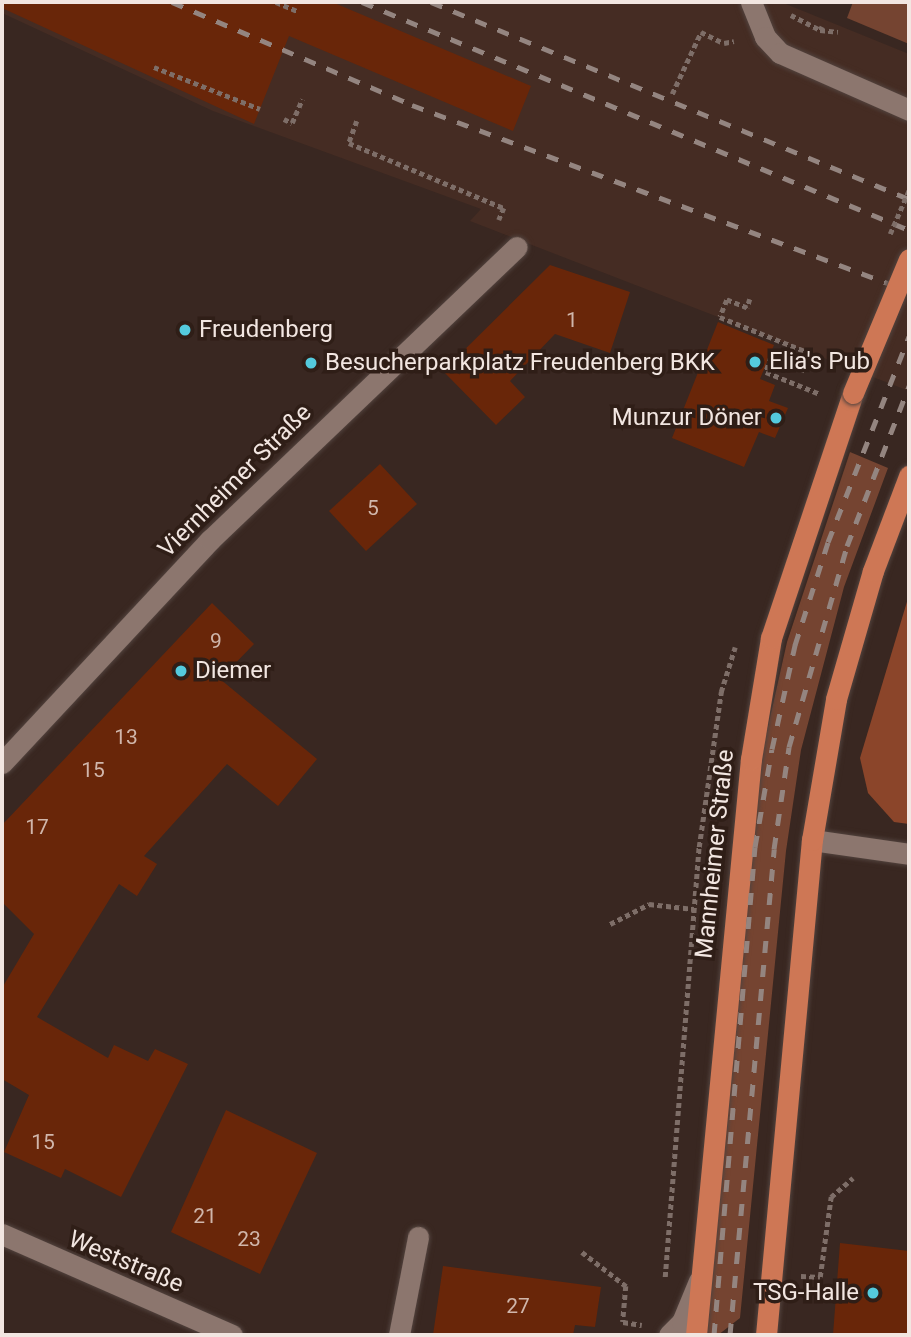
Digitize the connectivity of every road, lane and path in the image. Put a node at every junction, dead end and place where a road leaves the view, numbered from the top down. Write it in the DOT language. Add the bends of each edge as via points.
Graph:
graph roads {
  1 [pos="276,2"];
  2 [pos="751,2"];
  3 [pos="826,2"];
  4 [pos="833,2"];
  5 [pos="785,8"];
  6 [pos="299,12"];
  7 [pos="838,32"];
  8 [pos="724,43"];
  9 [pos="154,67"];
  10 [pos="673,94"];
  11 [pos="302,99"];
  12 [pos="260,109"];
  13 [pos="909,110"];
  14 [pos="284,119"];
  15 [pos="357,121"];
  16 [pos="504,208"];
  17 [pos="517,247"];
  18 [pos="909,259"];
  19 [pos="750,299"];
  20 [pos="820,395"];
  21 [pos="909,476"];
  22 [pos="2,763"];
  23 [pos="812,839"];
  24 [pos="909,854"];
  25 [pos="694,909"];
  26 [pos="610,924"];
  27 [pos="853,1178"];
  28 [pos="2,1234"];
  29 [pos="418,1237"];
  30 [pos="582,1252"];
  31 [pos="702,1276"];
  32 [pos="820,1277"];
  33 [pos="623,1322"];
  34 [pos="232,1335"];
  35 [pos="399,1335"];
  36 [pos="669,1335"];
  37 [pos="696,1335"];
  38 [pos="766,1335"];
  1 -- 6 [label="path"];
  2 -- 13 [label="street" via="765,37 780,53"];
  3 -- 4 [label="path"];
  5 -- 7 [label="path"];
  8 -- 10 [label="path" via="701,32"];
  9 -- 12 [label="path"];
  11 -- 14 [label="path" via="292,123"];
  15 -- 16 [label="path" via="349,144"];
  17 -- 22 [label="street, Viernheimer Straße" via="210,540"];
  18 -- 31 [label="main road, Mannheimer Straße, bridge" via="853,393 771,638 751,758"];
  19 -- 20 [label="path" via="747,308 727,300 720,317 812,354 805,371 771,356 766,372"];
  21 -- 23 [label="main road" via="873,571 836,699"];
  23 -- 24 [label="street"];
  23 -- 38 [label="main road"];
  25 -- 26 [label="path" via="649,904"];
  27 -- 32 [label="path" via="831,1197"];
  28 -- 34 [label="street, Weststraße"];
  29 -- 35 [label="street"];
  30 -- 33 [label="path" via="626,1286"];
  31 -- 36 [label="street" via="682,1322"];
  31 -- 37 [label="main road, Mannheimer Straße"];
}
